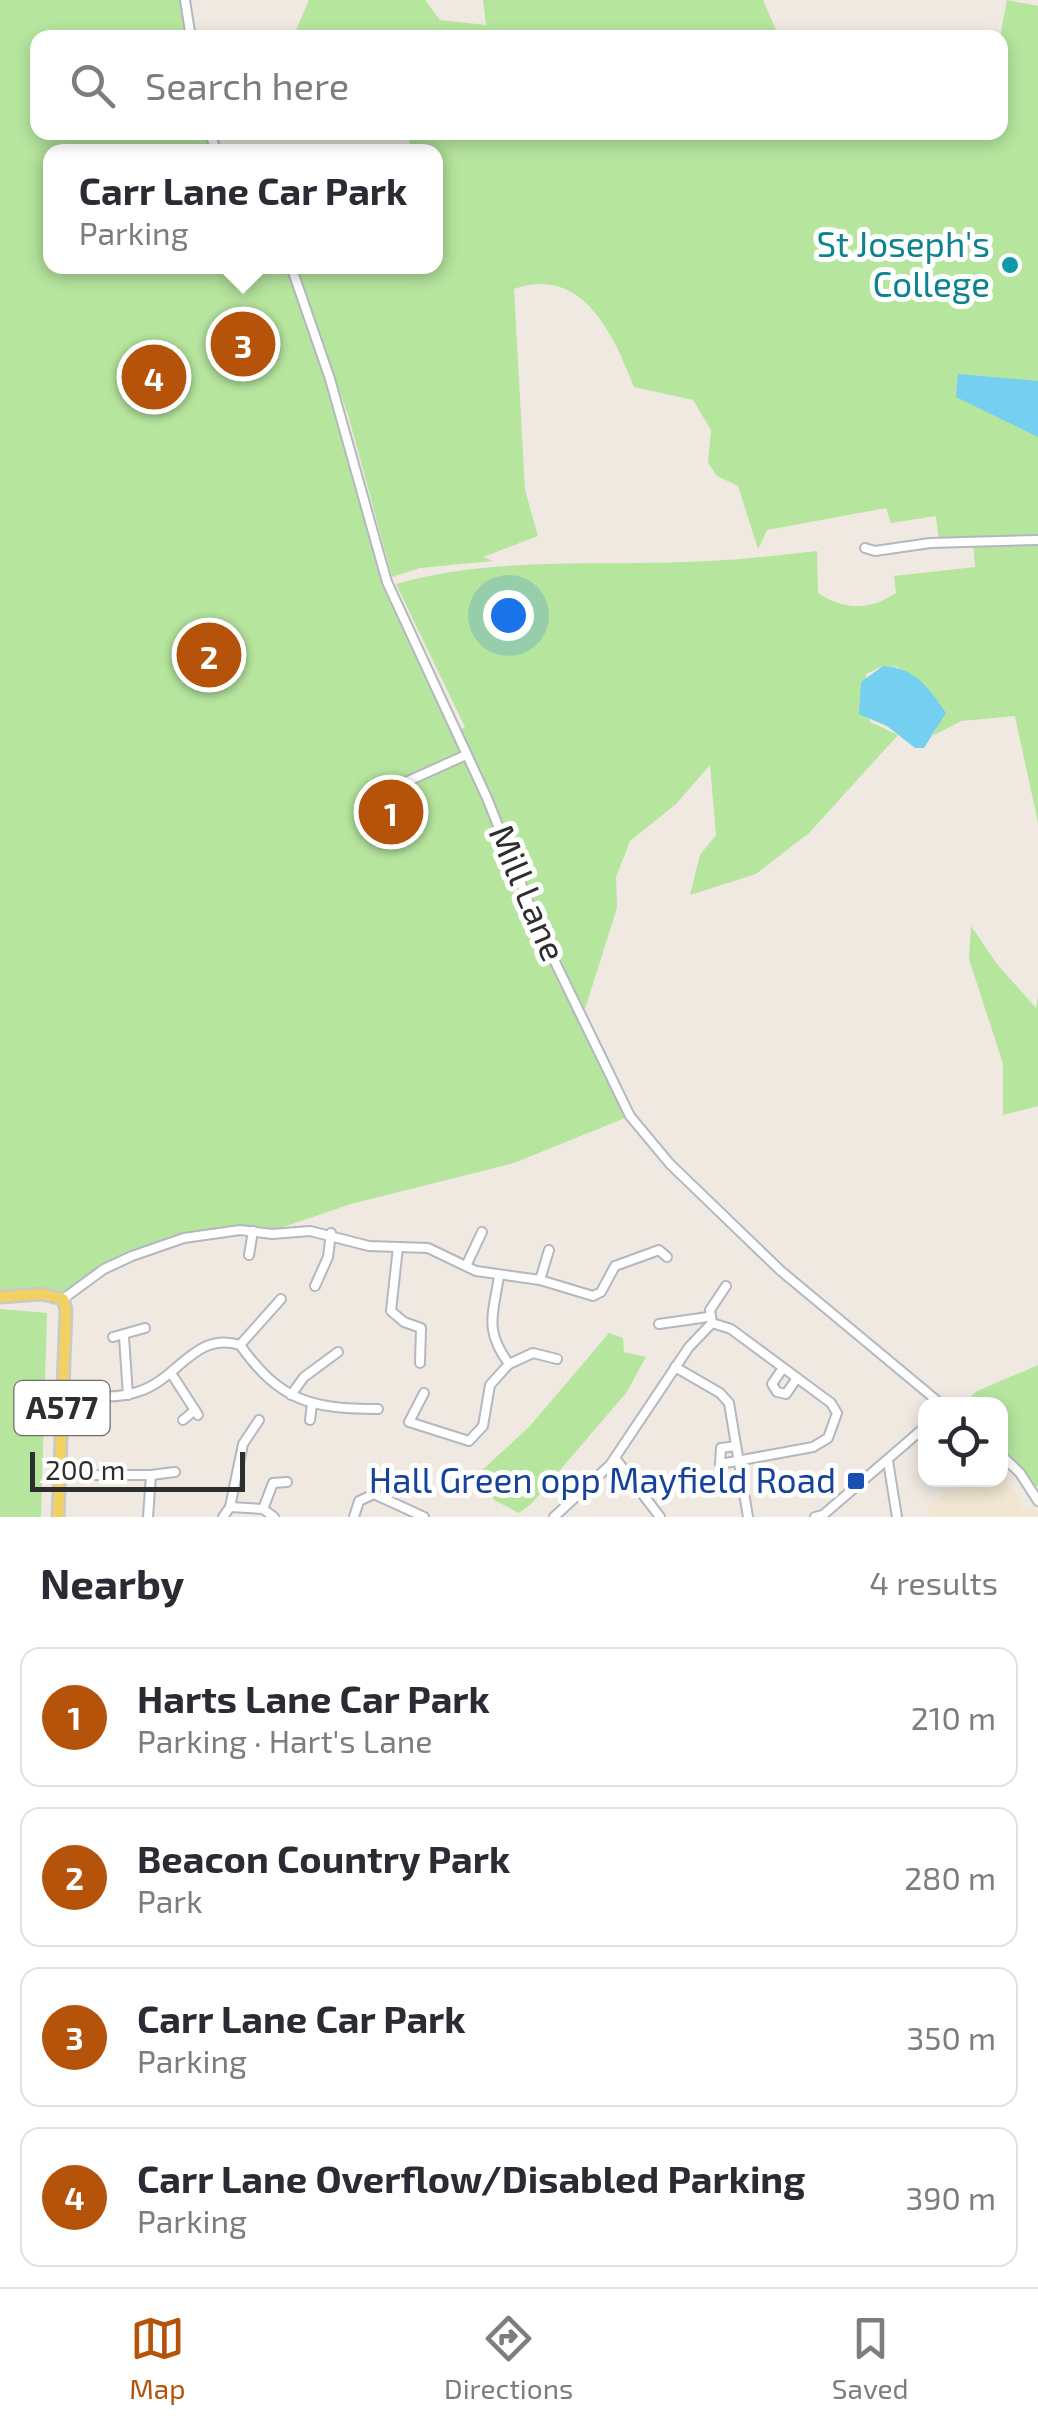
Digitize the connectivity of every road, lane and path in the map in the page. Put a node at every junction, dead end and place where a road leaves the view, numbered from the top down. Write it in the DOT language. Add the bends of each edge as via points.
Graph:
graph roads {
  1 [pos="186,0"];
  2 [pos="190,30"];
  3 [pos="294,274"];
  4 [pos="1038,540"];
  5 [pos="865,548"];
  6 [pos="466,755"];
  7 [pos="365,793"];
  8 [pos="482,1231"];
  9 [pos="253,1232"];
  10 [pos="330,1233"];
  11 [pos="398,1247"];
  12 [pos="550,1250"];
  13 [pos="667,1251"];
  14 [pos="248,1256"];
  15 [pos="466,1266"];
  16 [pos="499,1276"];
  17 [pos="540,1280"];
  18 [pos="320,1284"];
  19 [pos="726,1286"];
  20 [pos="0,1297"];
  21 [pos="63,1300"];
  22 [pos="281,1304"];
  23 [pos="710,1320"];
  24 [pos="659,1324"];
  25 [pos="145,1328"];
  26 [pos="113,1337"];
  27 [pos="124,1338"];
  28 [pos="240,1346"];
  29 [pos="341,1351"];
  30 [pos="560,1360"];
  31 [pos="418,1361"];
  32 [pos="510,1364"];
  33 [pos="674,1367"];
  34 [pos="783,1368"];
  35 [pos="171,1374"];
  36 [pos="797,1378"];
  37 [pos="63,1394"];
  38 [pos="128,1394"];
  39 [pos="425,1394"];
  40 [pos="291,1396"];
  41 [pos="933,1397"];
  42 [pos="312,1404"];
  43 [pos="378,1409"];
  44 [pos="183,1420"];
  45 [pos="310,1420"];
  46 [pos="266,1430"];
  47 [pos="918,1433"];
  48 [pos="736,1446"];
  49 [pos="615,1458"];
  50 [pos="888,1461"];
  51 [pos="1008,1462"];
  52 [pos="739,1464"];
  53 [pos="175,1472"];
  54 [pos="92,1474"];
  55 [pos="151,1475"];
  56 [pos="286,1482"];
  57 [pos="1038,1501"];
  58 [pos="230,1506"];
  59 [pos="263,1509"];
  60 [pos="820,1516"];
  61 [pos="58,1517"];
  62 [pos="148,1517"];
  63 [pos="224,1517"];
  64 [pos="274,1517"];
  65 [pos="354,1517"];
  66 [pos="424,1517"];
  67 [pos="554,1517"];
  68 [pos="660,1517"];
  69 [pos="748,1517"];
  70 [pos="897,1517"];
  1 -- 2 [label="street"];
  3 -- 6 [label="street, Mill Lane" via="387,582"];
  4 -- 5 [label="street"];
  6 -- 7 [label="street" via="386,791"];
  6 -- 41 [label="street, Mill Lane" via="540,930 630,1116 784,1274"];
  8 -- 15 [label="street"];
  9 -- 10 [label="street"];
  9 -- 14 [label="street"];
  9 -- 21 [label="street" via="215,1232 160,1245 104,1269"];
  10 -- 11 [label="street"];
  10 -- 18 [label="street"];
  11 -- 15 [label="street" via="428,1248"];
  11 -- 31 [label="street" via="391,1312 425,1326"];
  12 -- 17 [label="street"];
  13 -- 17 [label="street" via="615,1266 598,1295"];
  15 -- 16 [label="street"];
  16 -- 17 [label="street"];
  16 -- 32 [label="street" via="490,1334"];
  19 -- 23 [label="street"];
  20 -- 21 [label="main road"];
  21 -- 37 [label="main road, A577"];
  22 -- 28 [label="street"];
  23 -- 24 [label="street"];
  23 -- 33 [label="street"];
  23 -- 34 [label="street"];
  25 -- 27 [label="street"];
  26 -- 27 [label="street"];
  27 -- 38 [label="street"];
  28 -- 35 [label="street" via="203,1344"];
  28 -- 40 [label="street" via="260,1375"];
  29 -- 40 [label="street" via="304,1377"];
  30 -- 32 [label="street" via="533,1353"];
  32 -- 39 [label="street" via="490,1384 474,1439 406,1422"];
  33 -- 48 [label="street" via="726,1397"];
  33 -- 49 [label="street"];
  34 -- 36 [label="street"];
  34 -- 36 [label="street" via="772,1384 777,1392 786,1394"];
  35 -- 38 [label="street"];
  35 -- 44 [label="street" via="197,1412"];
  36 -- 52 [label="street" via="837,1413 828,1438"];
  37 -- 38 [label="street"];
  37 -- 61 [label="main road, A577"];
  40 -- 42 [label="street"];
  42 -- 43 [label="street"];
  42 -- 45 [label="street"];
  46 -- 58 [label="street" via="257,1422 243,1444"];
  47 -- 50 [label="street"];
  48 -- 52 [label="street"];
  48 -- 52 [label="street" via="718,1452 724,1466"];
  49 -- 67 [label="street"];
  49 -- 68 [label="street"];
  50 -- 60 [label="street"];
  50 -- 70 [label="street"];
  51 -- 57 [label="street"];
  52 -- 69 [label="street"];
  53 -- 55 [label="street"];
  54 -- 55 [label="street"];
  55 -- 62 [label="street"];
  56 -- 59 [label="street" via="270,1480"];
  58 -- 59 [label="street"];
  58 -- 63 [label="street"];
  59 -- 64 [label="street"];
  65 -- 66 [label="street" via="359,1501 374,1494"];
}
